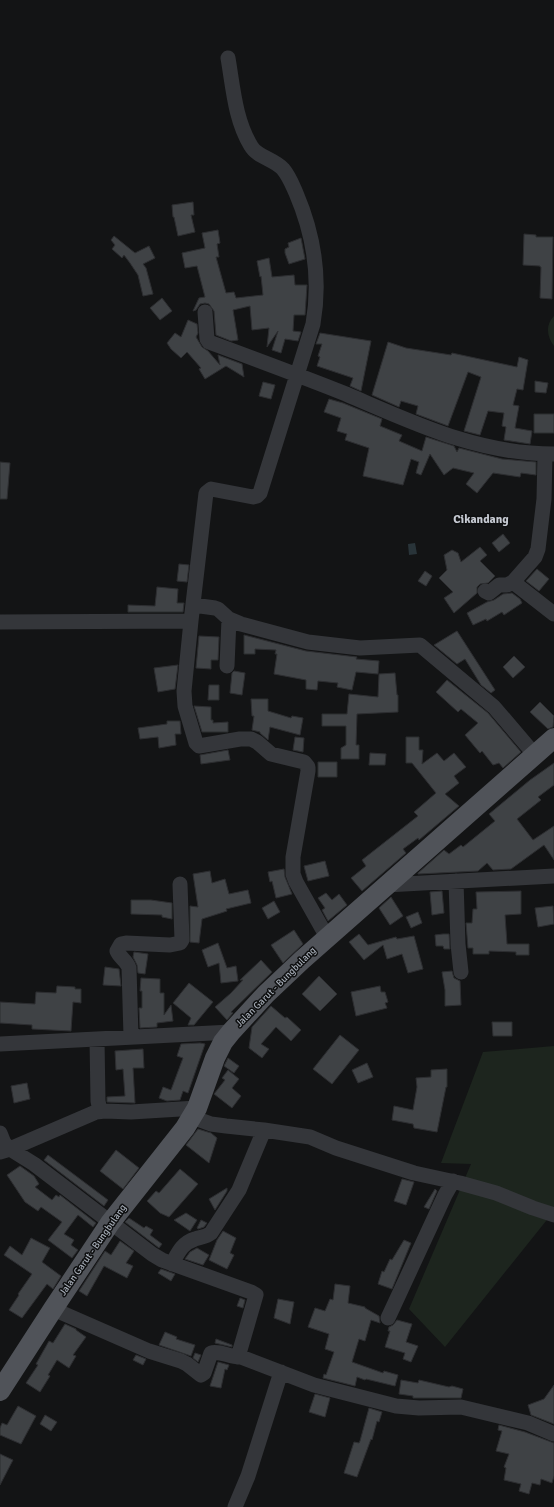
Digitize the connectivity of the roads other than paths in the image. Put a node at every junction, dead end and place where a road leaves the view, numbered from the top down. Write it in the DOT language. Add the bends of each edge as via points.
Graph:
graph roads {
  1 [pos="228,58"];
  2 [pos="205,312"];
  3 [pos="298,374"];
  4 [pos="549,454"];
  5 [pos="513,582"];
  6 [pos="485,591"];
  7 [pos="193,605"];
  8 [pos="554,614"];
  9 [pos="229,619"];
  10 [pos="191,621"];
  11 [pos="0,622"];
  12 [pos="227,666"];
  13 [pos="554,738"];
  14 [pos="535,755"];
  15 [pos="554,876"];
  16 [pos="456,881"];
  17 [pos="180,884"];
  18 [pos="386,886"];
  19 [pos="327,937"];
  20 [pos="461,972"];
  21 [pos="231,1032"];
  22 [pos="131,1036"];
  23 [pos="97,1039"];
  24 [pos="0,1044"];
  25 [pos="100,1111"];
  26 [pos="194,1112"];
  27 [pos="264,1130"];
  28 [pos="0,1133"];
  29 [pos="5,1151"];
  30 [pos="453,1181"];
  31 [pos="554,1215"];
  32 [pos="110,1223"];
  33 [pos="172,1264"];
  34 [pos="53,1309"];
  35 [pos="388,1318"];
  36 [pos="238,1358"];
  37 [pos="281,1372"];
  38 [pos="0,1392"];
  39 [pos="554,1434"];
  40 [pos="235,1507"];
  1 -- 3 [label="street" via="236,105 245,135 252,148 282,167 290,179 309,230 315,257 317,303"];
  2 -- 3 [label="street" via="207,339 210,342"];
  3 -- 4 [label="street" via="445,436 504,450"];
  3 -- 7 [label="street" via="260,493 253,497 210,489 206,493"];
  4 -- 5 [label="street" via="538,549 535,557"];
  5 -- 6 [label="street" via="499,585 489,593"];
  5 -- 8 [label="street"];
  7 -- 9 [label="street" via="218,609"];
  7 -- 10 [label="street"];
  9 -- 12 [label="street"];
  9 -- 14 [label="street" via="308,642 330,645 360,648 420,645 494,707"];
  10 -- 11 [label="street"];
  10 -- 19 [label="street" via="184,699 197,745 240,739 251,740 271,754 300,760 308,767 293,857 293,874"];
  13 -- 14 [label="main road, Jalan Garut - Bungbulang"];
  14 -- 18 [label="main road, Jalan Garut - Bungbulang"];
  15 -- 16 [label="street"];
  16 -- 18 [label="street"];
  16 -- 20 [label="street"];
  17 -- 22 [label="street" via="180,943 126,943 121,944 117,951 130,968"];
  18 -- 19 [label="main road, Jalan Garut - Bungbulang"];
  19 -- 21 [label="main road, Jalan Garut - Bungbulang" via="266,994"];
  21 -- 22 [label="street"];
  21 -- 26 [label="main road, Jalan Garut - Bungbulang" via="215,1058"];
  22 -- 23 [label="street"];
  23 -- 24 [label="street"];
  23 -- 25 [label="street"];
  25 -- 26 [label="street"];
  25 -- 29 [label="street"];
  26 -- 27 [label="street" via="212,1124"];
  26 -- 32 [label="main road, Jalan Garut - Bungbulang" via="171,1146"];
  27 -- 30 [label="street" via="310,1137 414,1173"];
  27 -- 33 [label="street" via="239,1190 211,1233 187,1242"];
  28 -- 29 [label="street"];
  29 -- 32 [label="street" via="34,1164"];
  30 -- 31 [label="street" via="496,1193"];
  30 -- 35 [label="street"];
  32 -- 33 [label="street" via="152,1254"];
  32 -- 34 [label="main road, Jalan Garut - Bungbulang"];
  33 -- 36 [label="street" via="256,1295"];
  34 -- 36 [label="street" via="150,1351 181,1361 201,1375 212,1352"];
  34 -- 38 [label="main road, Jalan Garut - Bungbulang"];
  36 -- 37 [label="street"];
  37 -- 39 [label="street" via="314,1385 396,1406 461,1407 528,1423"];
  37 -- 40 [label="street" via="248,1476"];
}
